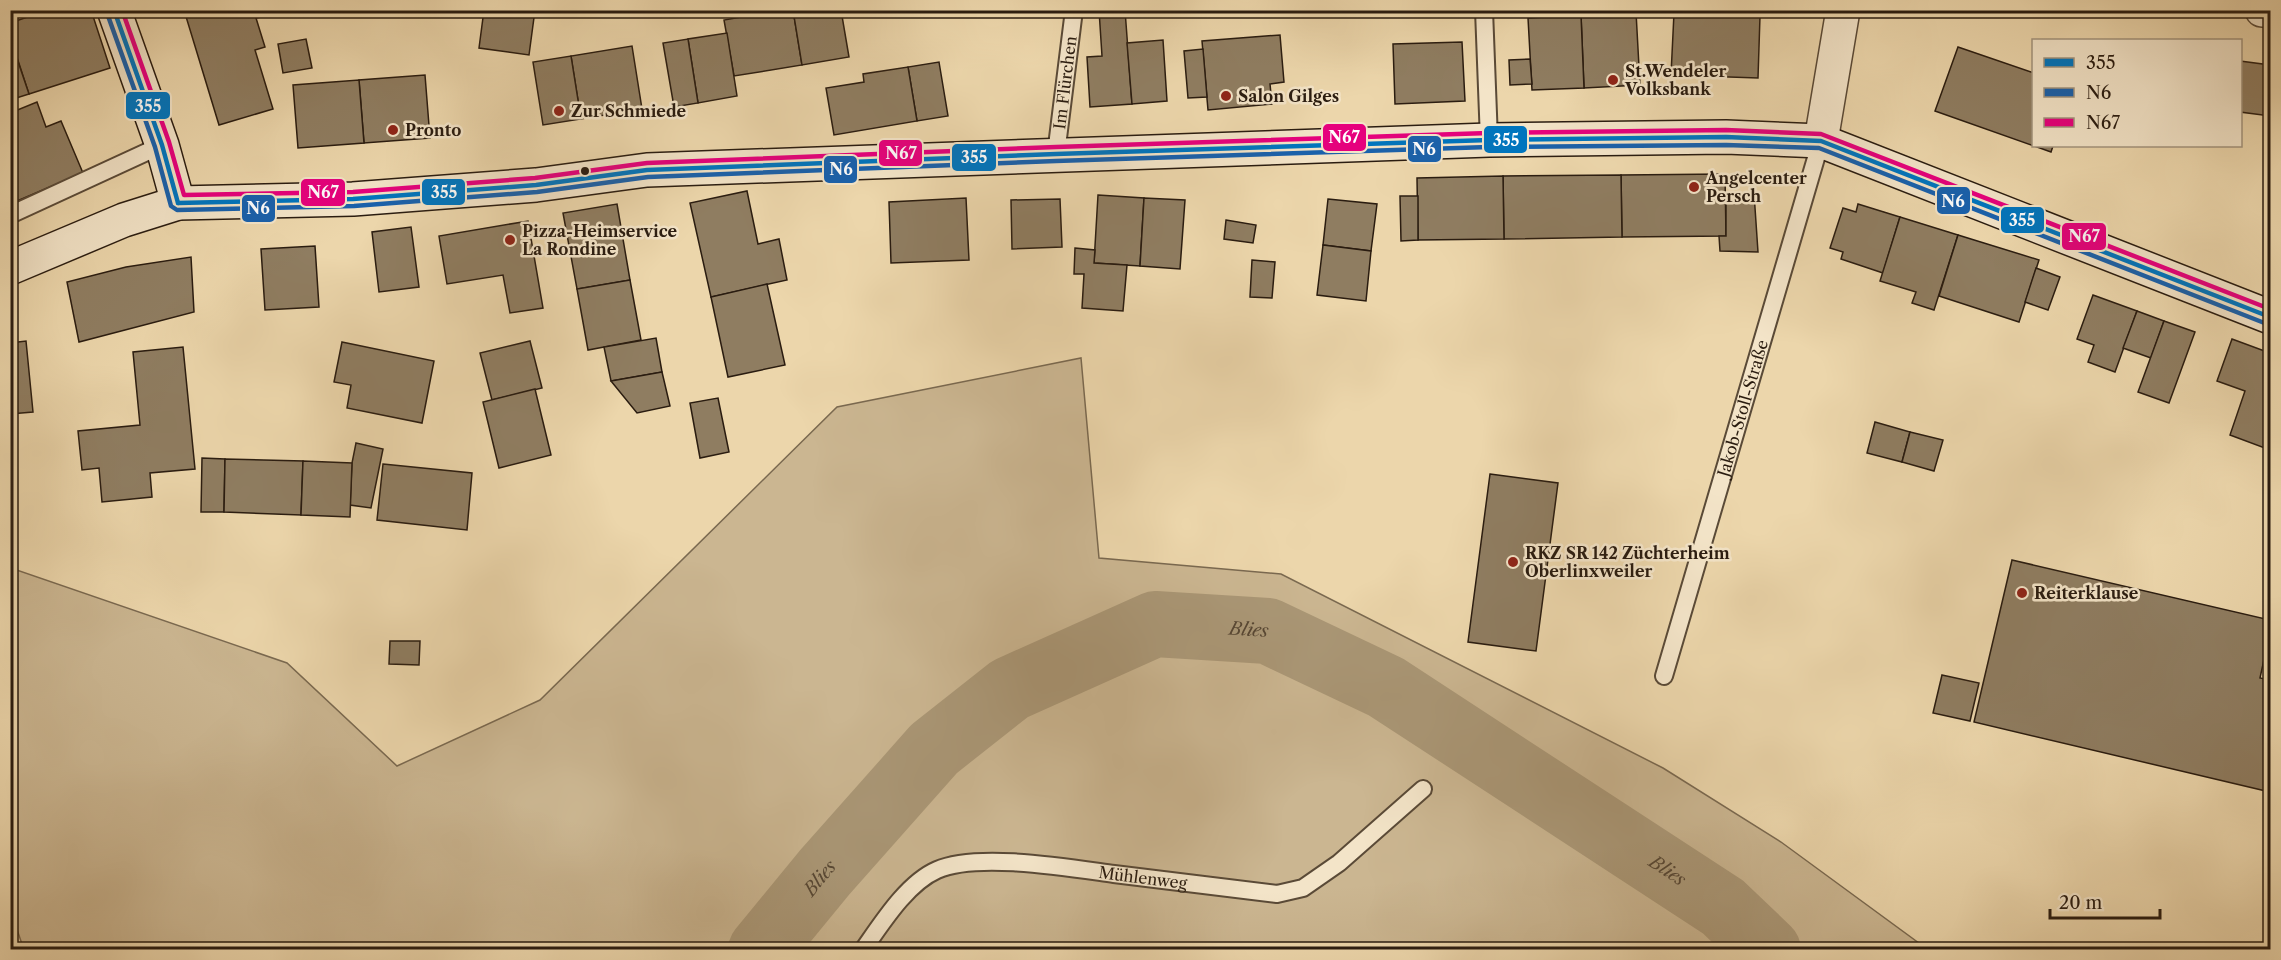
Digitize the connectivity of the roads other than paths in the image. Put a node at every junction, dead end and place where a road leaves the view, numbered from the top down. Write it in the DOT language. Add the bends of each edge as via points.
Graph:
graph roads {
  1 [pos="114,10"];
  2 [pos="1074,10"];
  3 [pos="1484,10"];
  4 [pos="1843,10"];
  5 [pos="2262,10"];
  6 [pos="2271,11"];
  7 [pos="1489,140"];
  8 [pos="1821,141"];
  9 [pos="162,145"];
  10 [pos="1056,154"];
  11 [pos="178,202"];
  12 [pos="10,215"];
  13 [pos="10,268"];
  14 [pos="2271,317"];
  15 [pos="1664,676"];
  16 [pos="1423,789"];
  17 [pos="863,950"];
  1 -- 9 [label="main road"];
  2 -- 10 [label="lane, Im Flürchen"];
  3 -- 7 [label="lane"];
  4 -- 8 [label="main road"];
  5 -- 6 [label="main road"];
  7 -- 8 [label="main road" via="1726,137"];
  7 -- 10 [label="main road"];
  8 -- 14 [label="main road"];
  8 -- 15 [label="lane, Jakob-Stoll-Straße"];
  9 -- 11 [label="main road"];
  9 -- 12 [label="lane"];
  10 -- 11 [label="main road" via="647,170 536,185 353,199"];
  11 -- 13 [label="main road"];
  16 -- 17 [label="lane, Mühlenweg" via="1339,863 1303,888 1277,894 1040,865 966,861 936,870 914,886"];
}
